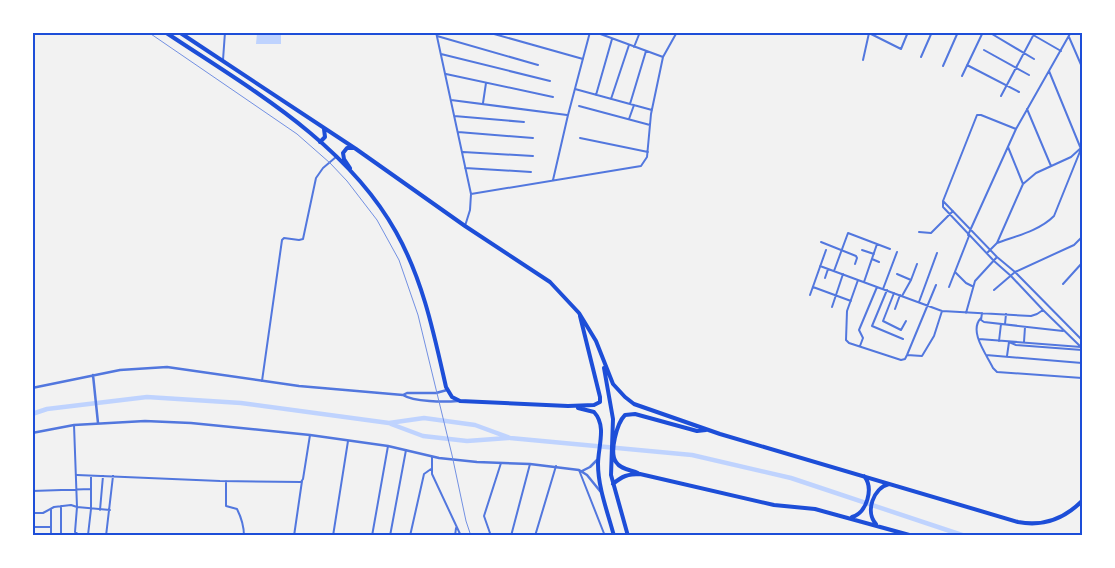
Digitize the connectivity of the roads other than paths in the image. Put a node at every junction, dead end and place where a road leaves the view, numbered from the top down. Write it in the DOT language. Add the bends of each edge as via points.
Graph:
graph roads {
  1 [pos="165,32"];
  2 [pos="179,32"];
  3 [pos="225,32"];
  4 [pos="436,32"];
  5 [pos="487,32"];
  6 [pos="590,32"];
  7 [pos="595,32"];
  8 [pos="610,32"];
  9 [pos="640,32"];
  10 [pos="677,32"];
  11 [pos="908,32"];
  12 [pos="932,32"];
  13 [pos="958,32"];
  14 [pos="983,32"];
  15 [pos="1028,32"];
  16 [pos="1071,32"];
  17 [pos="868,33"];
  18 [pos="992,34"];
  19 [pos="1034,34"];
  20 [pos="437,36"];
  21 [pos="1069,36"];
  22 [pos="608,37"];
  23 [pos="612,39"];
  24 [pos="629,45"];
  25 [pos="634,47"];
  26 [pos="984,50"];
  27 [pos="646,51"];
  28 [pos="1061,51"];
  29 [pos="1024,53"];
  30 [pos="441,54"];
  31 [pos="663,57"];
  32 [pos="921,57"];
  33 [pos="583,59"];
  34 [pos="1034,59"];
  35 [pos="863,60"];
  36 [pos="223,62"];
  37 [pos="538,65"];
  38 [pos="967,65"];
  39 [pos="943,66"];
  40 [pos="1082,67"];
  41 [pos="1016,68"];
  42 [pos="1049,71"];
  43 [pos="445,74"];
  44 [pos="1029,75"];
  45 [pos="962,76"];
  46 [pos="550,81"];
  47 [pos="486,83"];
  48 [pos="1007,86"];
  49 [pos="575,89"];
  50 [pos="1019,92"];
  51 [pos="596,95"];
  52 [pos="1001,96"];
  53 [pos="553,97"];
  54 [pos="611,99"];
  55 [pos="451,100"];
  56 [pos="483,104"];
  57 [pos="630,104"];
  58 [pos="634,105"];
  59 [pos="579,106"];
  60 [pos="1027,109"];
  61 [pos="652,110"];
  62 [pos="568,115"];
  63 [pos="454,116"];
  64 [pos="629,119"];
  65 [pos="524,122"];
  66 [pos="650,125"];
  67 [pos="324,129"];
  68 [pos="1016,129"];
  69 [pos="458,132"];
  70 [pos="533,138"];
  71 [pos="580,138"];
  72 [pos="320,142"];
  73 [pos="1007,146"];
  74 [pos="1082,148"];
  75 [pos="356,149"];
  76 [pos="462,152"];
  77 [pos="648,152"];
  78 [pos="532,156"];
  79 [pos="336,157"];
  80 [pos="1051,166"];
  81 [pos="465,168"];
  82 [pos="531,172"];
  83 [pos="354,174"];
  84 [pos="553,181"];
  85 [pos="1023,184"];
  86 [pos="471,194"];
  87 [pos="943,201"];
  88 [pos="953,211"];
  89 [pos="949,215"];
  90 [pos="465,226"];
  91 [pos="971,229"];
  92 [pos="919,232"];
  93 [pos="969,235"];
  94 [pos="1082,237"];
  95 [pos="821,242"];
  96 [pos="997,243"];
  97 [pos="877,244"];
  98 [pos="890,249"];
  99 [pos="826,250"];
  100 [pos="842,250"];
  101 [pos="862,250"];
  102 [pos="990,250"];
  103 [pos="897,252"];
  104 [pos="937,253"];
  105 [pos="874,254"];
  106 [pos="987,254"];
  107 [pos="997,257"];
  108 [pos="872,259"];
  109 [pos="994,261"];
  110 [pos="879,262"];
  111 [pos="1082,263"];
  112 [pos="855,264"];
  113 [pos="916,264"];
  114 [pos="820,266"];
  115 [pos="828,269"];
  116 [pos="834,271"];
  117 [pos="955,272"];
  118 [pos="1015,272"];
  119 [pos="843,274"];
  120 [pos="897,274"];
  121 [pos="1011,276"];
  122 [pos="825,278"];
  123 [pos="858,280"];
  124 [pos="911,280"];
  125 [pos="864,282"];
  126 [pos="1063,284"];
  127 [pos="936,285"];
  128 [pos="973,286"];
  129 [pos="813,287"];
  130 [pos="877,287"];
  131 [pos="949,287"];
  132 [pos="883,289"];
  133 [pos="887,290"];
  134 [pos="994,290"];
  135 [pos="894,293"];
  136 [pos="810,295"];
  137 [pos="836,295"];
  138 [pos="901,296"];
  139 [pos="851,301"];
  140 [pos="919,302"];
  141 [pos="928,306"];
  142 [pos="832,307"];
  143 [pos="895,309"];
  144 [pos="1043,310"];
  145 [pos="942,311"];
  146 [pos="579,313"];
  147 [pos="966,313"];
  148 [pos="982,313"];
  149 [pos="1006,314"];
  150 [pos="981,318"];
  151 [pos="906,320"];
  152 [pos="1003,325"];
  153 [pos="1025,327"];
  154 [pos="1064,331"];
  155 [pos="1074,332"];
  156 [pos="1070,336"];
  157 [pos="903,339"];
  158 [pos="979,339"];
  159 [pos="1082,340"];
  160 [pos="999,341"];
  161 [pos="1009,342"];
  162 [pos="1024,342"];
  163 [pos="860,346"];
  164 [pos="1082,348"];
  165 [pos="986,354"];
  166 [pos="907,355"];
  167 [pos="1007,356"];
  168 [pos="603,358"];
  169 [pos="1082,363"];
  170 [pos="92,375"];
  171 [pos="1082,378"];
  172 [pos="262,382"];
  173 [pos="32,388"];
  174 [pos="448,390"];
  175 [pos="403,395"];
  176 [pos="460,401"];
  177 [pos="568,406"];
  178 [pos="98,423"];
  179 [pos="74,425"];
  180 [pos="706,430"];
  181 [pos="32,432"];
  182 [pos="614,433"];
  183 [pos="310,435"];
  184 [pos="348,441"];
  185 [pos="388,446"];
  186 [pos="406,450"];
  187 [pos="432,457"];
  188 [pos="598,458"];
  189 [pos="613,458"];
  190 [pos="500,463"];
  191 [pos="530,464"];
  192 [pos="556,466"];
  193 [pos="431,469"];
  194 [pos="581,470"];
  195 [pos="640,474"];
  196 [pos="77,475"];
  197 [pos="91,476"];
  198 [pos="103,476"];
  199 [pos="113,476"];
  200 [pos="864,476"];
  201 [pos="226,481"];
  202 [pos="302,481"];
  203 [pos="613,484"];
  204 [pos="891,484"];
  205 [pos="91,489"];
  206 [pos="76,490"];
  207 [pos="32,491"];
  208 [pos="603,496"];
  209 [pos="1082,501"];
  210 [pos="61,506"];
  211 [pos="77,508"];
  212 [pos="51,509"];
  213 [pos="91,509"];
  214 [pos="100,510"];
  215 [pos="110,510"];
  216 [pos="33,513"];
  217 [pos="847,517"];
  218 [pos="877,525"];
  219 [pos="34,527"];
  220 [pos="51,527"];
  221 [pos="456,528"];
  222 [pos="86,535"];
  223 [pos="34,536"];
  224 [pos="51,536"];
  225 [pos="61,536"];
  226 [pos="94,536"];
  227 [pos="106,536"];
  228 [pos="244,536"];
  229 [pos="294,536"];
  230 [pos="333,536"];
  231 [pos="372,536"];
  232 [pos="390,536"];
  233 [pos="410,536"];
  234 [pos="454,536"];
  235 [pos="461,536"];
  236 [pos="491,536"];
  237 [pos="511,536"];
  238 [pos="535,536"];
  239 [pos="605,536"];
  240 [pos="614,536"];
  241 [pos="628,536"];
  242 [pos="913,536"];
  1 -- 72 [label="highway" via="278,109"];
  2 -- 36 [label="highway"];
  3 -- 36 [label="street"];
  4 -- 20 [label="street"];
  5 -- 33 [label="street"];
  6 -- 33 [label="street"];
  7 -- 22 [label="street"];
  8 -- 22 [label="street"];
  9 -- 25 [label="street"];
  10 -- 31 [label="street"];
  11 -- 17 [label="street" via="901,49"];
  12 -- 32 [label="street"];
  13 -- 39 [label="street"];
  14 -- 38 [label="street"];
  15 -- 19 [label="street"];
  16 -- 21 [label="street"];
  17 -- 35 [label="street"];
  18 -- 29 [label="street"];
  19 -- 28 [label="street"];
  19 -- 29 [label="street"];
  20 -- 30 [label="street"];
  20 -- 37 [label="street"];
  21 -- 28 [label="street"];
  21 -- 40 [label="street"];
  22 -- 23 [label="street"];
  23 -- 24 [label="street"];
  23 -- 51 [label="street"];
  24 -- 25 [label="street"];
  24 -- 54 [label="street"];
  25 -- 27 [label="street"];
  26 -- 41 [label="street"];
  27 -- 31 [label="street"];
  27 -- 57 [label="street"];
  28 -- 42 [label="street"];
  29 -- 34 [label="street"];
  29 -- 41 [label="street"];
  30 -- 43 [label="street"];
  30 -- 46 [label="street"];
  31 -- 61 [label="street"];
  33 -- 49 [label="street"];
  36 -- 67 [label="highway"];
  38 -- 45 [label="street"];
  38 -- 48 [label="street"];
  41 -- 44 [label="street"];
  41 -- 48 [label="street"];
  42 -- 60 [label="street"];
  42 -- 74 [label="street"];
  43 -- 47 [label="street"];
  43 -- 55 [label="street"];
  47 -- 53 [label="street"];
  47 -- 56 [label="street"];
  48 -- 50 [label="street"];
  48 -- 52 [label="street"];
  49 -- 51 [label="street"];
  49 -- 62 [label="street"];
  51 -- 54 [label="street"];
  54 -- 57 [label="street"];
  55 -- 56 [label="street"];
  55 -- 63 [label="street"];
  56 -- 62 [label="street"];
  57 -- 58 [label="street"];
  58 -- 61 [label="street"];
  58 -- 64 [label="street"];
  59 -- 64 [label="street"];
  60 -- 68 [label="street"];
  60 -- 80 [label="street"];
  61 -- 66 [label="street"];
  62 -- 84 [label="street"];
  63 -- 65 [label="street"];
  63 -- 69 [label="street"];
  64 -- 66 [label="street"];
  66 -- 77 [label="street"];
  67 -- 72 [label="highway" via="326,137"];
  67 -- 75 [label="highway"];
  68 -- 73 [label="street"];
  68 -- 87 [label="street" via="977,115"];
  69 -- 70 [label="street"];
  69 -- 76 [label="street"];
  71 -- 77 [label="street"];
  72 -- 79 [label="highway"];
  73 -- 85 [label="street"];
  73 -- 91 [label="street"];
  74 -- 80 [label="street"];
  74 -- 96 [label="street" via="1054,216 1032,230"];
  75 -- 83 [label="highway" via="347,148 343,153"];
  75 -- 90 [label="highway"];
  76 -- 78 [label="street"];
  76 -- 81 [label="street"];
  77 -- 84 [label="street" via="639,168"];
  79 -- 83 [label="highway"];
  79 -- 172 [label="street" via="316,178 303,239 282,239"];
  80 -- 85 [label="street" via="1036,172"];
  81 -- 82 [label="street"];
  81 -- 86 [label="street"];
  83 -- 174 [label="highway" via="386,214 410,260 430,319"];
  84 -- 86 [label="street"];
  85 -- 96 [label="street"];
  86 -- 90 [label="street"];
  87 -- 88 [label="street"];
  87 -- 89 [label="street" via="943,209"];
  88 -- 89 [label="street"];
  88 -- 91 [label="street"];
  89 -- 92 [label="street" via="931,233"];
  89 -- 93 [label="street"];
  90 -- 146 [label="highway" via="550,282"];
  91 -- 93 [label="street"];
  91 -- 102 [label="street"];
  93 -- 106 [label="street"];
  93 -- 117 [label="street"];
  94 -- 118 [label="street" via="1074,245"];
  95 -- 100 [label="street"];
  96 -- 102 [label="street"];
  97 -- 98 [label="street"];
  97 -- 100 [label="street" via="848,233"];
  97 -- 105 [label="street"];
  99 -- 114 [label="street"];
  100 -- 112 [label="street" via="857,256"];
  100 -- 116 [label="street"];
  101 -- 105 [label="street"];
  102 -- 106 [label="street"];
  102 -- 107 [label="street"];
  103 -- 132 [label="street"];
  104 -- 140 [label="street"];
  105 -- 108 [label="street"];
  106 -- 109 [label="street"];
  107 -- 109 [label="street"];
  107 -- 118 [label="street"];
  108 -- 110 [label="street"];
  108 -- 125 [label="street"];
  109 -- 121 [label="street"];
  109 -- 128 [label="street"];
  111 -- 126 [label="street"];
  113 -- 124 [label="street"];
  114 -- 115 [label="street"];
  114 -- 129 [label="street"];
  115 -- 116 [label="street"];
  115 -- 122 [label="street"];
  116 -- 119 [label="street"];
  117 -- 128 [label="street"];
  117 -- 131 [label="street"];
  118 -- 121 [label="street"];
  118 -- 155 [label="street"];
  119 -- 123 [label="street"];
  119 -- 137 [label="street"];
  120 -- 124 [label="street"];
  121 -- 134 [label="street"];
  121 -- 144 [label="street"];
  123 -- 125 [label="street"];
  123 -- 139 [label="street"];
  124 -- 138 [label="street"];
  125 -- 130 [label="street"];
  127 -- 141 [label="street"];
  128 -- 147 [label="street"];
  129 -- 136 [label="street"];
  129 -- 137 [label="street"];
  130 -- 132 [label="street"];
  130 -- 163 [label="street" via="859,330 863,338"];
  132 -- 133 [label="street"];
  133 -- 135 [label="street"];
  133 -- 157 [label="street" via="872,326"];
  135 -- 138 [label="street"];
  135 -- 151 [label="street" via="883,321 901,330"];
  137 -- 139 [label="street"];
  137 -- 142 [label="street"];
  138 -- 140 [label="street"];
  138 -- 143 [label="street"];
  139 -- 163 [label="street" via="845,337 848,342"];
  140 -- 141 [label="street"];
  141 -- 145 [label="street"];
  141 -- 166 [label="street"];
  144 -- 149 [label="street" via="1033,316"];
  144 -- 154 [label="street"];
  145 -- 147 [label="street"];
  145 -- 166 [label="street" via="934,336 922,356"];
  146 -- 168 [label="highway"];
  146 -- 177 [label="highway" via="600,402 594,406"];
  147 -- 148 [label="street"];
  148 -- 149 [label="street"];
  148 -- 150 [label="street"];
  149 -- 152 [label="street"];
  150 -- 152 [label="street" via="984,322"];
  150 -- 158 [label="street" via="976,333"];
  152 -- 153 [label="street"];
  152 -- 160 [label="street"];
  153 -- 154 [label="street"];
  153 -- 162 [label="street"];
  154 -- 156 [label="street"];
  155 -- 156 [label="street"];
  155 -- 159 [label="street"];
  156 -- 164 [label="street"];
  158 -- 160 [label="street"];
  158 -- 165 [label="street"];
  160 -- 161 [label="street"];
  161 -- 162 [label="street"];
  161 -- 164 [label="street"];
  161 -- 167 [label="street"];
  162 -- 164 [label="street"];
  163 -- 166 [label="street" via="901,360"];
  165 -- 167 [label="street"];
  165 -- 171 [label="street" via="998,372"];
  167 -- 169 [label="street"];
  168 -- 180 [label="highway" via="613,384 629,401"];
  168 -- 182 [label="highway"];
  170 -- 172 [label="street" via="167,368"];
  170 -- 173 [label="street"];
  170 -- 178 [label="street"];
  172 -- 175 [label="street"];
  174 -- 175 [label="street" via="436,394"];
  174 -- 176 [label="highway"];
  175 -- 176 [label="street" via="438,402"];
  176 -- 177 [label="highway"];
  177 -- 188 [label="highway" via="594,412 600,421"];
  178 -- 179 [label="street"];
  178 -- 183 [label="street" via="176,422"];
  179 -- 181 [label="street"];
  179 -- 196 [label="street"];
  180 -- 182 [label="highway" via="697,431 630,414 621,420"];
  180 -- 200 [label="highway"];
  182 -- 189 [label="highway"];
  183 -- 184 [label="street"];
  183 -- 202 [label="street"];
  184 -- 185 [label="street"];
  184 -- 230 [label="street"];
  185 -- 186 [label="street"];
  185 -- 231 [label="street"];
  186 -- 187 [label="street"];
  186 -- 232 [label="street"];
  187 -- 190 [label="street"];
  187 -- 193 [label="street"];
  188 -- 194 [label="street" via="593,466"];
  188 -- 208 [label="highway"];
  189 -- 195 [label="highway" via="620,466"];
  189 -- 203 [label="highway"];
  190 -- 191 [label="street"];
  190 -- 236 [label="street" via="484,516"];
  191 -- 192 [label="street"];
  191 -- 237 [label="street"];
  192 -- 194 [label="street"];
  192 -- 238 [label="street"];
  193 -- 221 [label="street"];
  193 -- 233 [label="street" via="424,474"];
  194 -- 208 [label="street"];
  194 -- 239 [label="street"];
  195 -- 203 [label="highway" via="628,474"];
  195 -- 217 [label="highway" via="774,505 816,509"];
  196 -- 197 [label="street"];
  196 -- 206 [label="street"];
  197 -- 198 [label="street"];
  197 -- 205 [label="street"];
  198 -- 199 [label="street"];
  198 -- 214 [label="street"];
  199 -- 201 [label="street"];
  199 -- 215 [label="street"];
  200 -- 204 [label="highway"];
  200 -- 217 [label="highway" via="870,488 863,510 855,517"];
  201 -- 202 [label="street"];
  201 -- 228 [label="street" via="226,506 239,511"];
  202 -- 229 [label="street"];
  203 -- 241 [label="highway"];
  204 -- 209 [label="highway" via="1026,523 1058,519"];
  204 -- 218 [label="highway" via="877,491 870,511"];
  205 -- 206 [label="street"];
  205 -- 213 [label="street"];
  206 -- 207 [label="street"];
  206 -- 211 [label="street"];
  208 -- 240 [label="highway"];
  210 -- 211 [label="street"];
  210 -- 212 [label="street"];
  210 -- 225 [label="street"];
  211 -- 213 [label="street"];
  211 -- 222 [label="street" via="75,532"];
  212 -- 216 [label="street"];
  212 -- 220 [label="street"];
  213 -- 214 [label="street"];
  213 -- 222 [label="street"];
  214 -- 215 [label="street"];
  215 -- 227 [label="street"];
  216 -- 219 [label="street"];
  217 -- 218 [label="highway"];
  218 -- 242 [label="highway"];
  219 -- 220 [label="street"];
  219 -- 223 [label="street"];
  220 -- 224 [label="street"];
  221 -- 234 [label="street"];
  221 -- 235 [label="street"];
  222 -- 226 [label="street"];
}
